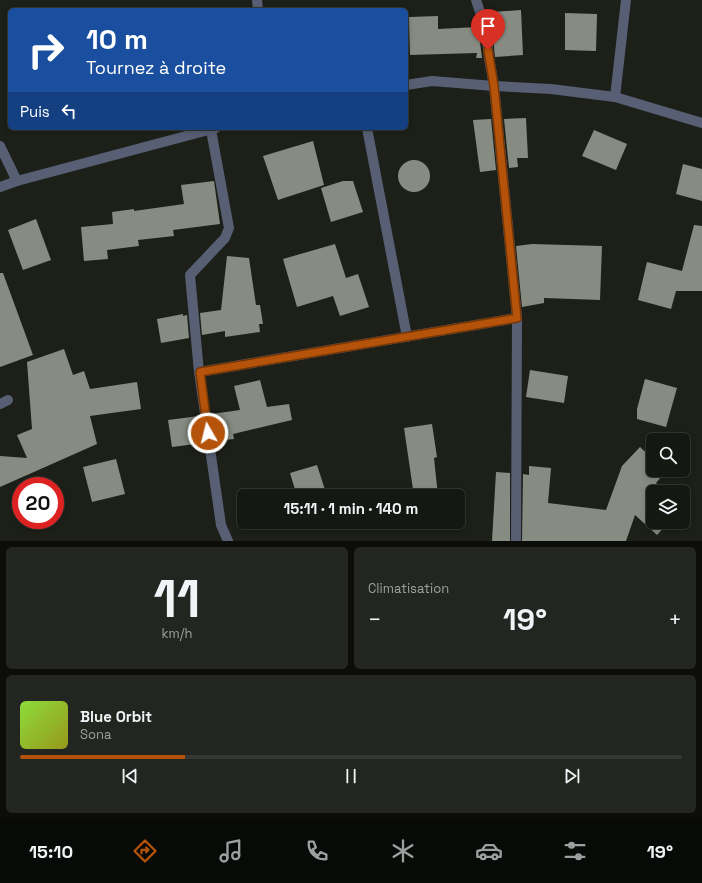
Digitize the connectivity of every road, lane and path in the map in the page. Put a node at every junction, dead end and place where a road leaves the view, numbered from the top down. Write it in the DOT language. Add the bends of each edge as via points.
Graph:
graph roads {
  1 [pos="476,0"];
  2 [pos="626,0"];
  3 [pos="408,85"];
  4 [pos="494,86"];
  5 [pos="615,97"];
  6 [pos="702,123"];
  7 [pos="210,130"];
  8 [pos="214,130"];
  9 [pos="367,130"];
  10 [pos="0,146"];
  11 [pos="17,181"];
  12 [pos="0,187"];
  13 [pos="517,318"];
  14 [pos="407,337"];
  15 [pos="200,372"];
  16 [pos="228,541"];
  17 [pos="516,541"];
  1 -- 4 [label="street" via="486,30"];
  2 -- 5 [label="street"];
  3 -- 4 [label="street" via="432,82"];
  4 -- 5 [label="street" via="552,89"];
  4 -- 13 [label="street"];
  5 -- 6 [label="street"];
  7 -- 11 [label="street"];
  8 -- 15 [label="street" via="229,228 225,238 191,271 190,275"];
  9 -- 14 [label="street"];
  10 -- 11 [label="street"];
  11 -- 12 [label="street"];
  13 -- 14 [label="street"];
  13 -- 17 [label="street"];
  14 -- 15 [label="street"];
  15 -- 16 [label="street" via="220,525"];
}
